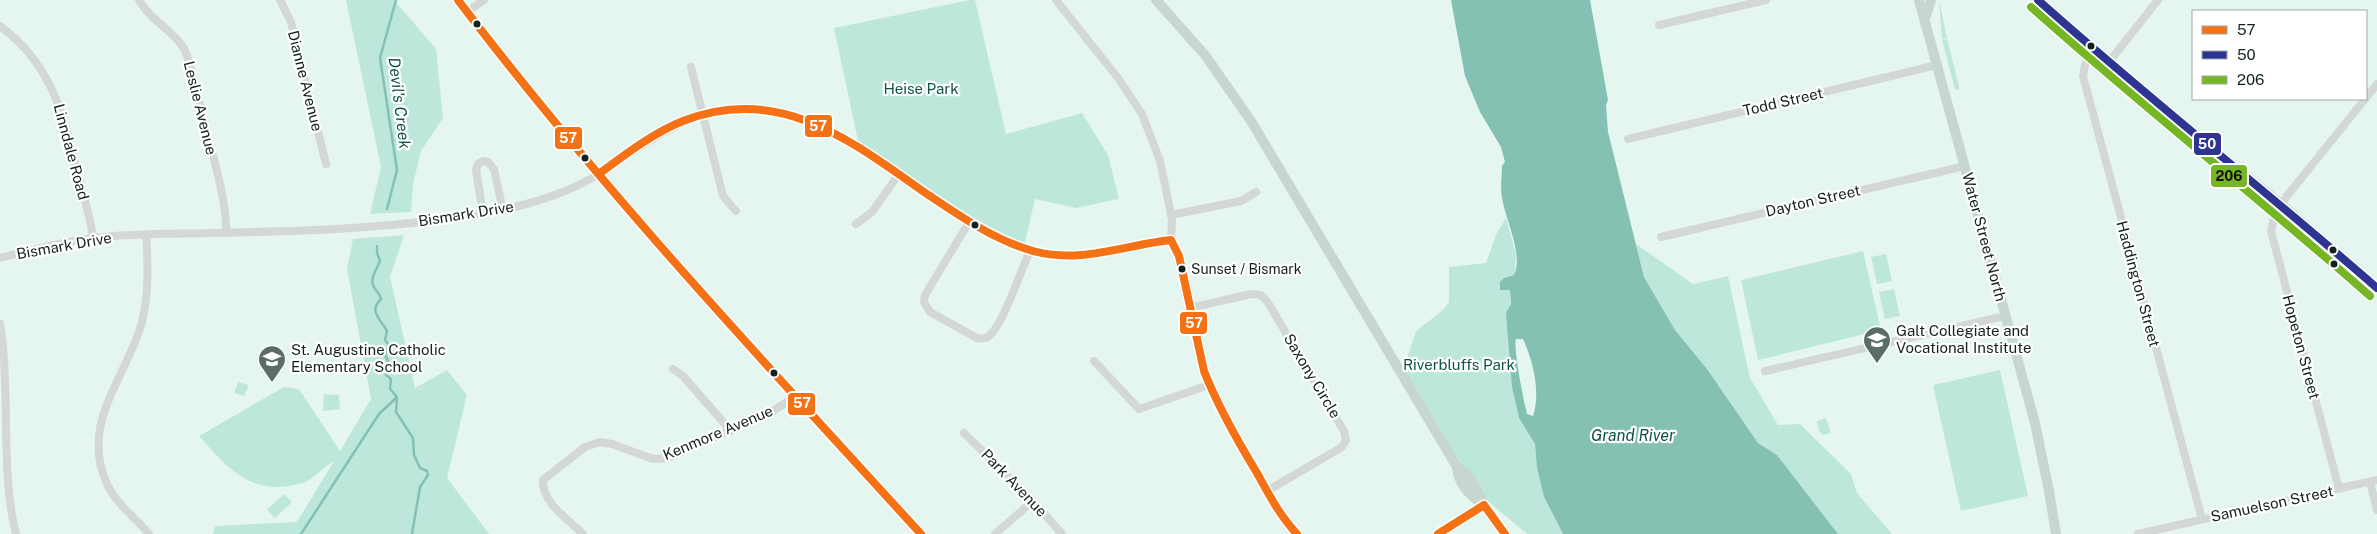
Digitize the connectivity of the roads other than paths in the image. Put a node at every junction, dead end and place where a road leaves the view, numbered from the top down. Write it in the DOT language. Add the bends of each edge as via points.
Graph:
graph roads {
  1 [pos="139,0"];
  2 [pos="280,0"];
  3 [pos="458,0"];
  4 [pos="484,0"];
  5 [pos="1056,0"];
  6 [pos="1156,0"];
  7 [pos="1766,0"];
  8 [pos="1919,0"];
  9 [pos="1931,0"];
  10 [pos="2038,0"];
  11 [pos="2158,0"];
  12 [pos="467,12"];
  13 [pos="1925,19"];
  14 [pos="1659,25"];
  15 [pos="0,26"];
  16 [pos="2094,50"];
  17 [pos="2109,62"];
  18 [pos="1938,65"];
  19 [pos="691,67"];
  20 [pos="2377,84"];
  21 [pos="2367,96"];
  22 [pos="2363,100"];
  23 [pos="703,114"];
  24 [pos="1628,139"];
  25 [pos="326,164"];
  26 [pos="1965,166"];
  27 [pos="600,173"];
  28 [pos="899,174"];
  29 [pos="1256,192"];
  30 [pos="2282,206"];
  31 [pos="503,210"];
  32 [pos="736,211"];
  33 [pos="482,214"];
  34 [pos="1171,216"];
  35 [pos="969,222"];
  36 [pos="856,224"];
  37 [pos="226,232"];
  38 [pos="146,234"];
  39 [pos="1661,237"];
  40 [pos="93,238"];
  41 [pos="1171,240"];
  42 [pos="1030,251"];
  43 [pos="0,258"];
  44 [pos="2377,288"];
  45 [pos="1190,308"];
  46 [pos="2006,316"];
  47 [pos="0,324"];
  48 [pos="1094,361"];
  49 [pos="673,369"];
  50 [pos="1765,371"];
  51 [pos="1209,385"];
  52 [pos="795,397"];
  53 [pos="1,402"];
  54 [pos="731,430"];
  55 [pos="964,433"];
  56 [pos="2374,481"];
  57 [pos="0,488"];
  58 [pos="2339,489"];
  59 [pos="1267,491"];
  60 [pos="1033,501"];
  61 [pos="1484,505"];
  62 [pos="2377,510"];
  63 [pos="2202,519"];
  64 [pos="16,534"];
  65 [pos="148,534"];
  66 [pos="582,534"];
  67 [pos="921,534"];
  68 [pos="995,534"];
  69 [pos="1062,534"];
  70 [pos="1297,534"];
  71 [pos="1438,534"];
  72 [pos="1505,534"];
  73 [pos="2056,534"];
  74 [pos="2138,534"];
  1 -- 37 [label="street, Leslie Avenue" via="149,15 176,39 188,59 217,177"];
  2 -- 25 [label="street, Dianne Avenue" via="291,22"];
  3 -- 12 [label="street"];
  4 -- 12 [label="street"];
  5 -- 34 [label="street" via="1118,78 1142,114 1160,161"];
  6 -- 61 [label="main road" via="1204,55 1251,121 1457,467 1458,476 1471,497"];
  7 -- 14 [label="street"];
  8 -- 13 [label="main road, Water Street North"];
  9 -- 13 [label="main road"];
  10 -- 16 [label="main road"];
  11 -- 17 [label="street"];
  12 -- 27 [label="street"];
  13 -- 18 [label="main road, Water Street North"];
  15 -- 40 [label="street, Linndale Road" via="26,50 54,90 64,117"];
  16 -- 17 [label="main road"];
  16 -- 63 [label="street, Haddington Street" via="2083,76"];
  17 -- 30 [label="main road"];
  18 -- 24 [label="street, Todd Street"];
  18 -- 26 [label="main road, Water Street North"];
  19 -- 23 [label="street"];
  20 -- 21 [label="street, Hopeton Street"];
  22 -- 30 [label="street, Hopeton Street"];
  23 -- 27 [label="street, Bismark Drive" via="667,129"];
  23 -- 28 [label="street, Bismark Drive" via="749,106 806,118"];
  23 -- 32 [label="street" via="723,196"];
  26 -- 39 [label="street, Dayton Street"];
  26 -- 46 [label="main road, Water Street North"];
  27 -- 31 [label="street, Bismark Drive" via="551,196"];
  27 -- 52 [label="street"];
  28 -- 35 [label="street, Bismark Drive"];
  28 -- 36 [label="street" via="872,212"];
  29 -- 34 [label="street" via="1241,201"];
  30 -- 44 [label="main road"];
  30 -- 58 [label="street, Hopeton Street" via="2270,231"];
  31 -- 33 [label="street, Bismark Drive"];
  31 -- 33 [label="street" via="494,169 483,161 476,170"];
  33 -- 37 [label="street, Bismark Drive" via="364,228"];
  34 -- 41 [label="street"];
  35 -- 42 [label="street, Bismark Drive" via="996,238"];
  35 -- 42 [label="street" via="925,295 924,302 930,312 977,338 990,336 1007,307"];
  37 -- 38 [label="street, Bismark Drive"];
  38 -- 40 [label="street, Bismark Drive"];
  38 -- 65 [label="street" via="146,300 135,344 101,420 99,435 107,484"];
  40 -- 43 [label="street, Bismark Drive"];
  41 -- 42 [label="street, Bismark Drive" via="1082,256"];
  41 -- 45 [label="street" via="1179,256"];
  45 -- 51 [label="street"];
  45 -- 59 [label="street, Saxony Circle" via="1252,294 1261,295 1344,431 1346,440 1342,447"];
  46 -- 50 [label="street"];
  46 -- 73 [label="main road, Water Street North" via="2039,442"];
  47 -- 53 [label="street"];
  48 -- 51 [label="street" via="1139,409"];
  49 -- 54 [label="street"];
  51 -- 59 [label="street" via="1222,414"];
  52 -- 54 [label="street, Kenmore Avenue"];
  52 -- 67 [label="street"];
  53 -- 57 [label="street"];
  54 -- 66 [label="street, Kenmore Avenue" via="668,458 653,459 600,442 585,447 543,480 542,489"];
  55 -- 60 [label="street, Park Avenue"];
  56 -- 58 [label="street, Samuelson Street"];
  56 -- 62 [label="street"];
  57 -- 64 [label="street"];
  58 -- 63 [label="street, Samuelson Street"];
  59 -- 70 [label="street"];
  60 -- 68 [label="street"];
  60 -- 69 [label="street, Park Avenue"];
  61 -- 71 [label="street"];
  61 -- 72 [label="main road"];
  63 -- 74 [label="street, Samuelson Street"];
}
